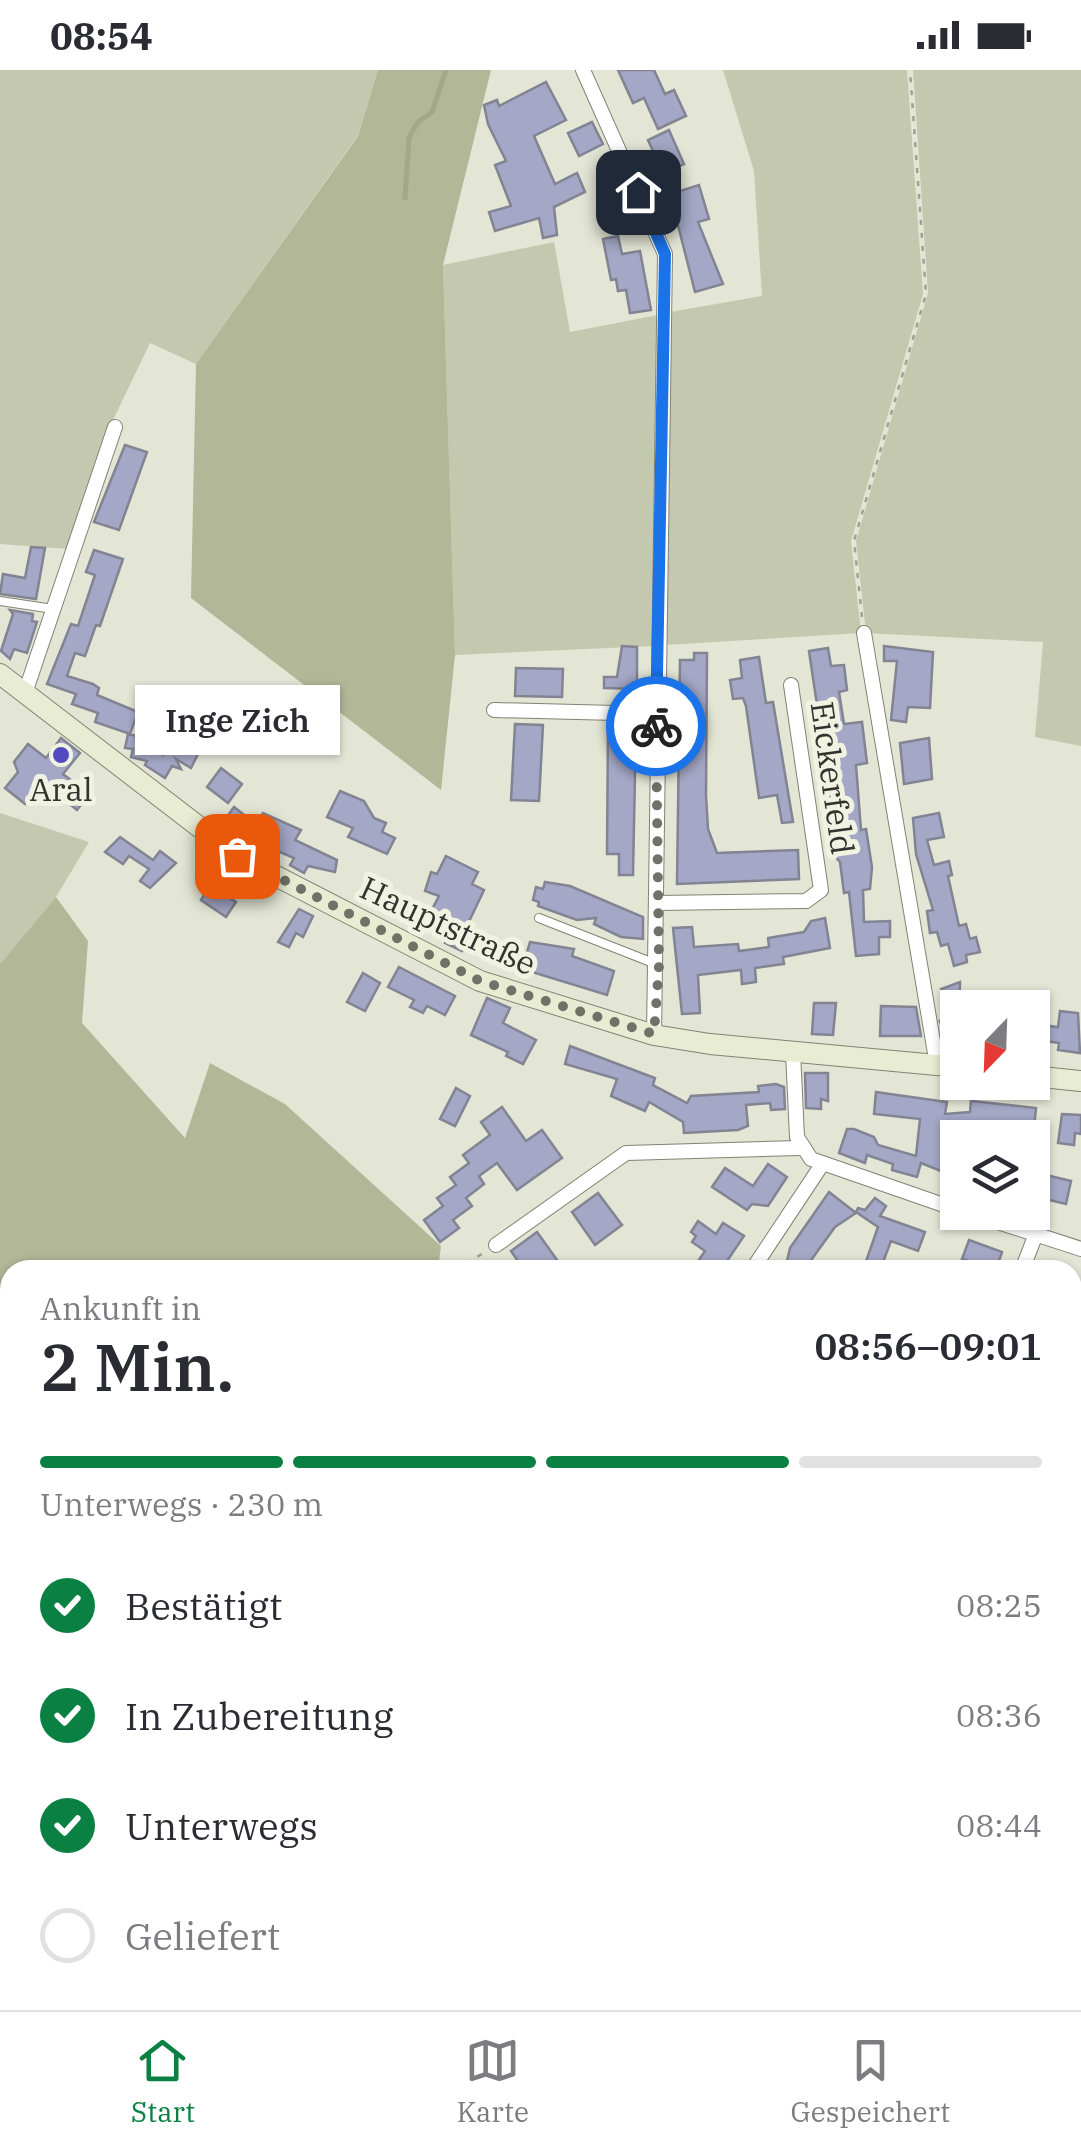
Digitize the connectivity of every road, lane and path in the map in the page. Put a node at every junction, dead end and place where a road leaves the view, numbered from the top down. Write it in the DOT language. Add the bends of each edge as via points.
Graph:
graph roads {
  1 [pos="583,70"];
  2 [pos="910,70"];
  3 [pos="115,427"];
  4 [pos="0,600"];
  5 [pos="53,609"];
  6 [pos="864,633"];
  7 [pos="0,674"];
  8 [pos="791,685"];
  9 [pos="25,693"];
  10 [pos="494,710"];
  11 [pos="656,714"];
  12 [pos="657,904"];
  13 [pos="539,918"];
  14 [pos="659,966"];
  15 [pos="654,1034"];
  16 [pos="940,1036"];
  17 [pos="793,1052"];
  18 [pos="940,1065"];
  19 [pos="1050,1078"];
  20 [pos="1081,1081"];
  21 [pos="800,1148"];
  22 [pos="820,1166"];
  23 [pos="940,1204"];
  24 [pos="1023,1230"];
  25 [pos="1036,1234"];
  26 [pos="496,1245"];
  27 [pos="1081,1249"];
  28 [pos="472,1260"];
  29 [pos="759,1260"];
  30 [pos="1026,1260"];
  1 -- 11 [label="street" via="665,254"];
  2 -- 6 [label="path" via="926,294 854,541"];
  3 -- 5 [label="street"];
  4 -- 5 [label="lane"];
  5 -- 9 [label="street"];
  6 -- 16 [label="street, Hauptstraße" via="897,849"];
  7 -- 9 [label="main road, Hauptstraße"];
  8 -- 12 [label="street, Eickerfeld" via="821,890 806,901"];
  9 -- 15 [label="main road, Hauptstraße" via="237,856 480,981"];
  10 -- 11 [label="street"];
  11 -- 12 [label="street"];
  12 -- 14 [label="street"];
  13 -- 14 [label="lane"];
  14 -- 15 [label="street"];
  15 -- 17 [label="main road, Hauptstraße"];
  17 -- 18 [label="main road, Hauptstraße"];
  17 -- 21 [label="street"];
  19 -- 20 [label="main road"];
  21 -- 22 [label="street"];
  21 -- 26 [label="street" via="626,1153"];
  22 -- 23 [label="street"];
  22 -- 29 [label="street"];
  24 -- 25 [label="street"];
  25 -- 27 [label="street"];
  25 -- 30 [label="street"];
  26 -- 28 [label="path"];
}
